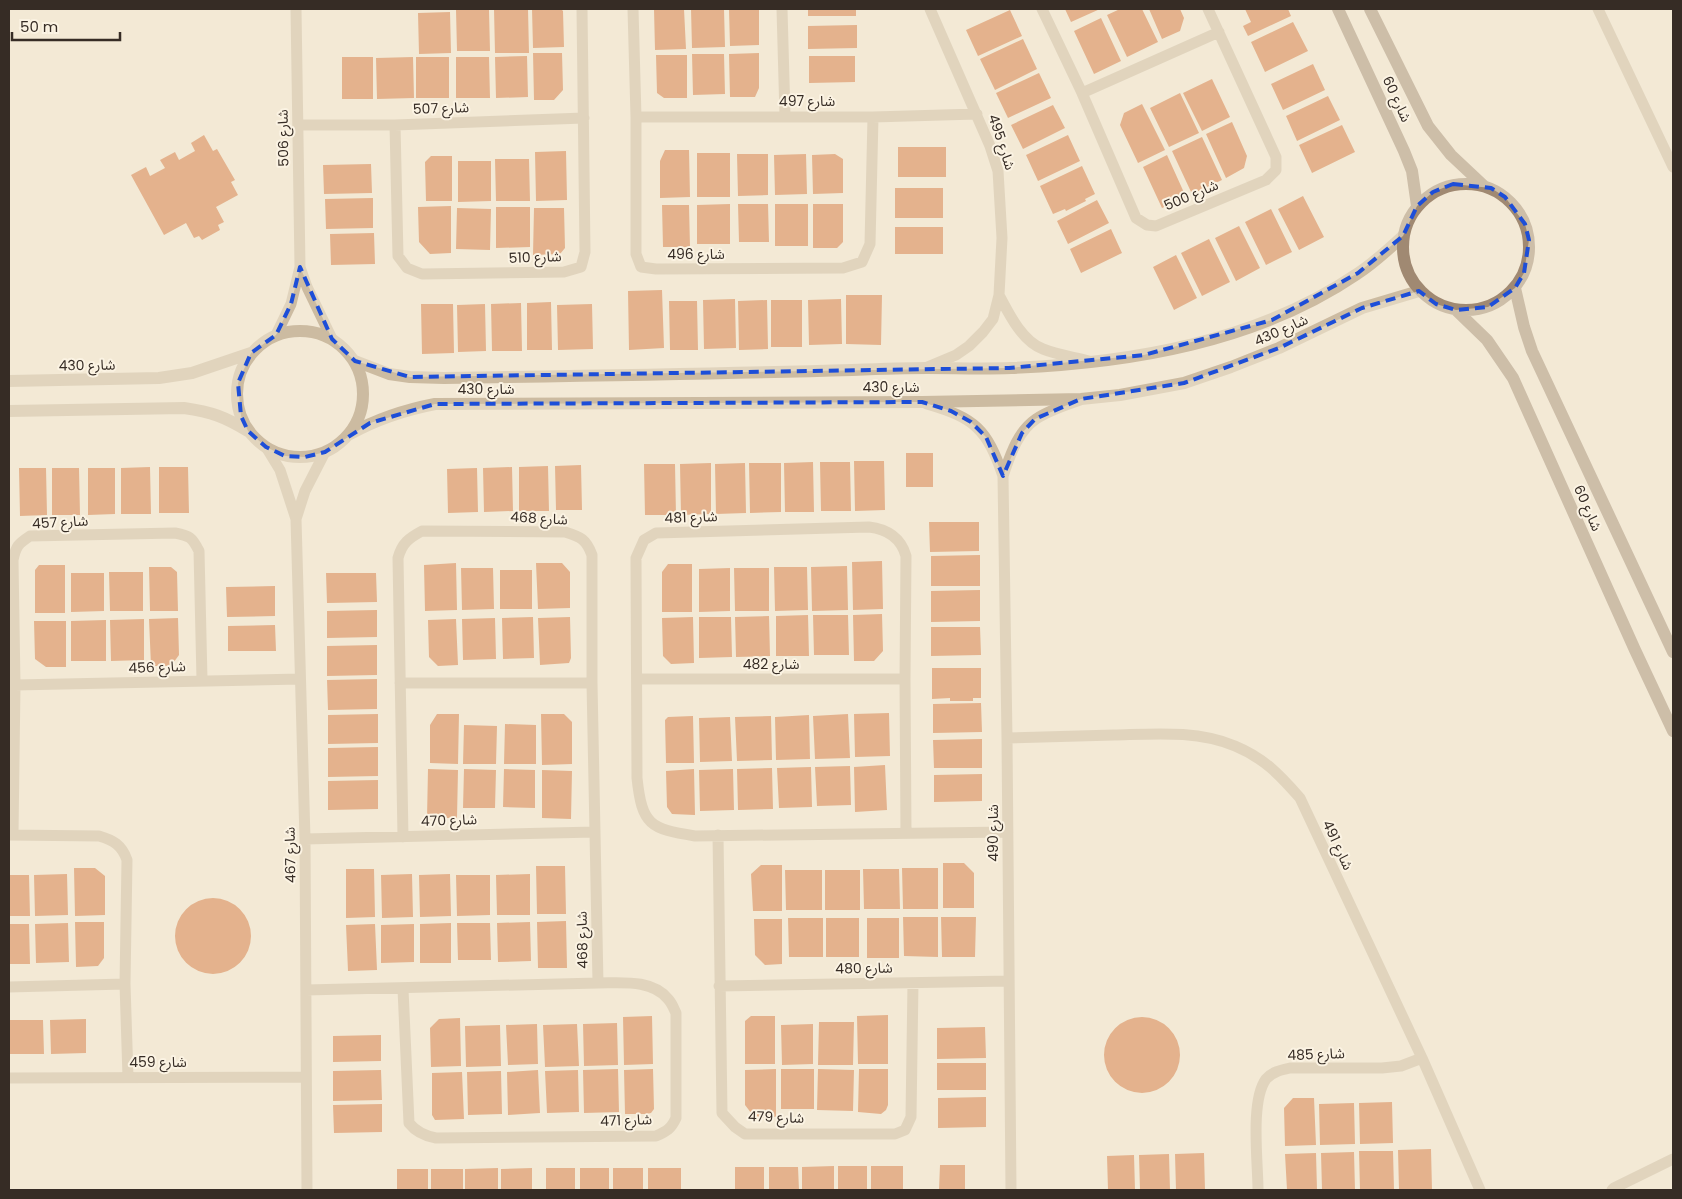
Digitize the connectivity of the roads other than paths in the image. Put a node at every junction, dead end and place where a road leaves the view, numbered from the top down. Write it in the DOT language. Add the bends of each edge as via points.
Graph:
graph roads {
  1 [pos="296,9"];
  2 [pos="582,9"];
  3 [pos="633,9"];
  4 [pos="782,9"];
  5 [pos="930,9"];
  6 [pos="940,9"];
  7 [pos="1042,9"];
  8 [pos="1208,9"];
  9 [pos="1338,9"];
  10 [pos="1370,9"];
  11 [pos="1598,9"];
  12 [pos="938,27"];
  13 [pos="1219,32"];
  14 [pos="1082,93"];
  15 [pos="977,114"];
  16 [pos="786,116"];
  17 [pos="873,116"];
  18 [pos="584,118"];
  19 [pos="636,118"];
  20 [pos="298,125"];
  21 [pos="395,125"];
  22 [pos="1673,167"];
  23 [pos="1484,186"];
  24 [pos="1417,206"];
  25 [pos="1403,236"];
  26 [pos="300,267"];
  27 [pos="1514,288"];
  28 [pos="1420,291"];
  29 [pos="1000,295"];
  30 [pos="1456,310"];
  31 [pos="276,335"];
  32 [pos="332,339"];
  33 [pos="251,354"];
  34 [pos="355,361"];
  35 [pos="1095,362"];
  36 [pos="923,368"];
  37 [pos="9,381"];
  38 [pos="1081,399"];
  39 [pos="922,402"];
  40 [pos="9,411"];
  41 [pos="248,431"];
  42 [pos="350,434"];
  43 [pos="266,447"];
  44 [pos="325,452"];
  45 [pos="1003,476"];
  46 [pos="296,519"];
  47 [pos="1673,652"];
  48 [pos="904,678"];
  49 [pos="300,679"];
  50 [pos="637,679"];
  51 [pos="202,680"];
  52 [pos="400,683"];
  53 [pos="592,683"];
  54 [pos="15,686"];
  55 [pos="1673,731"];
  56 [pos="1008,738"];
  57 [pos="595,832"];
  58 [pos="1008,832"];
  59 [pos="906,833"];
  60 [pos="11,835"];
  61 [pos="718,835"];
  62 [pos="403,837"];
  63 [pos="305,839"];
  64 [pos="1009,981"];
  65 [pos="913,982"];
  66 [pos="598,983"];
  67 [pos="125,984"];
  68 [pos="719,986"];
  69 [pos="9,987"];
  70 [pos="404,989"];
  71 [pos="306,990"];
  72 [pos="1422,1058"];
  73 [pos="306,1076"];
  74 [pos="128,1077"];
  75 [pos="9,1078"];
  76 [pos="1673,1159"];
  77 [pos="307,1190"];
  78 [pos="1011,1190"];
  79 [pos="1258,1190"];
  80 [pos="1480,1190"];
  81 [pos="1612,1190"];
  1 -- 20 [label="street, شارع 506"];
  2 -- 18 [label="street, شارع 510"];
  3 -- 19 [label="street, شارع 496"];
  4 -- 16 [label="street"];
  5 -- 12 [label="street, شارع 495"];
  6 -- 12 [label="street"];
  7 -- 14 [label="street, شارع 500"];
  8 -- 13 [label="street, شارع 500"];
  9 -- 24 [label="main road, شارع 60" via="1404,151 1412,171"];
  10 -- 23 [label="main road, شارع 60" via="1428,126 1451,155"];
  11 -- 22 [label="street"];
  12 -- 15 [label="street, شارع 495"];
  13 -- 14 [label="street"];
  13 -- 14 [label="street, شارع 500" via="1276,157 1276,170 1266,180 1156,226 1147,224 1136,218"];
  15 -- 17 [label="street, شارع 497"];
  15 -- 29 [label="street, شارع 495" via="998,171 1002,238"];
  16 -- 17 [label="street, شارع 497"];
  16 -- 19 [label="street, شارع 497"];
  17 -- 19 [label="street, شارع 496" via="870,244 862,262 843,268 656,270 640,267 636,254"];
  18 -- 21 [label="street, شارع 507"];
  18 -- 21 [label="street, شارع 510" via="585,252 581,267 564,272 422,274 407,268 398,256"];
  20 -- 21 [label="street, شارع 507"];
  20 -- 26 [label="street, شارع 506"];
  23 -- 24 [label="main road" via="1453,184 1433,192"];
  23 -- 27 [label="main road" via="1505,196 1525,224 1529,240 1528,257 1524,274"];
  24 -- 25 [label="main road"];
  25 -- 28 [label="main road" via="1408,274"];
  25 -- 35 [label="street, شارع 430" via="1358,273 1304,306 1272,320 1144,355"];
  26 -- 31 [label="street, شارع 506" via="291,304"];
  26 -- 32 [label="street, شارع 506"];
  27 -- 30 [label="main road" via="1488,307"];
  27 -- 47 [label="main road, شارع 60" via="1532,351"];
  28 -- 30 [label="main road" via="1436,304"];
  28 -- 38 [label="street, شارع 430" via="1362,308 1279,348 1184,383"];
  29 -- 35 [label="street" via="1022,330 1042,349"];
  29 -- 36 [label="street, شارع 495" via="984,332 956,355"];
  30 -- 55 [label="main road, شارع 60" via="1487,340 1513,378"];
  31 -- 32 [label="street" via="295,330 314,332"];
  31 -- 33 [label="street"];
  32 -- 34 [label="street"];
  33 -- 37 [label="street, شارع 430" via="192,373 159,378"];
  33 -- 41 [label="street" via="238,383 237,400 240,416"];
  34 -- 36 [label="street, شارع 430" via="389,374 444,378"];
  34 -- 42 [label="street" via="364,390 358,421"];
  35 -- 36 [label="street, شارع 430" via="1009,368"];
  38 -- 39 [label="street, شارع 430"];
  38 -- 45 [label="street, شارع 490" via="1036,419 1013,447"];
  39 -- 42 [label="street, شارع 430" via="435,404 399,412"];
  39 -- 45 [label="street, شارع 490" via="951,411 971,422 986,437"];
  40 -- 41 [label="street" via="184,408 224,417"];
  41 -- 43 [label="street"];
  42 -- 44 [label="street"];
  43 -- 44 [label="street" via="284,456 305,458"];
  43 -- 46 [label="street, شارع 467" via="280,470"];
  44 -- 46 [label="street, شارع 467" via="305,491"];
  45 -- 56 [label="street, شارع 490"];
  46 -- 49 [label="street, شارع 467"];
  48 -- 50 [label="street, شارع 482"];
  48 -- 50 [label="street, شارع 481" via="904,547 882,529 869,527 656,533 644,540 636,558"];
  48 -- 59 [label="street, شارع 481"];
  49 -- 51 [label="street, شارع 456"];
  49 -- 63 [label="street, شارع 467"];
  50 -- 61 [label="street, شارع 481" via="637,778 640,800 650,822 665,831 694,836"];
  51 -- 54 [label="street, شارع 456"];
  51 -- 54 [label="street, شارع 457" via="199,551 188,536 175,533 30,536 16,548 13,560"];
  52 -- 53 [label="street"];
  52 -- 53 [label="street, شارع 468" via="398,558 408,539 422,531 565,532 581,537 592,555"];
  52 -- 62 [label="street, شارع 468"];
  53 -- 57 [label="street, شارع 468"];
  54 -- 60 [label="street, شارع 457"];
  56 -- 58 [label="street, شارع 490"];
  56 -- 72 [label="street, شارع 491" via="1175,733 1234,745 1279,774 1300,798"];
  57 -- 62 [label="street, شارع 470"];
  57 -- 66 [label="street, شارع 468"];
  58 -- 59 [label="street, شارع 481"];
  58 -- 64 [label="street, شارع 490"];
  59 -- 61 [label="street, شارع 481"];
  60 -- 67 [label="street" via="99,836 110,839 124,850"];
  61 -- 68 [label="street, شارع 479"];
  62 -- 63 [label="street, شارع 470"];
  63 -- 71 [label="street, شارع 467"];
  64 -- 65 [label="street, شارع 480"];
  64 -- 78 [label="street, شارع 490"];
  65 -- 68 [label="street, شارع 480"];
  65 -- 68 [label="street, شارع 479" via="911,1117 904,1130 895,1134 745,1134 734,1127 722,1113"];
  66 -- 70 [label="street, شارع 471"];
  66 -- 70 [label="street, شارع 471" via="633,983 656,989 669,1000 676,1013 676,1118 668,1131 656,1136 436,1138 420,1132 409,1123"];
  67 -- 69 [label="street"];
  67 -- 74 [label="street"];
  70 -- 71 [label="street, شارع 471"];
  71 -- 73 [label="street, شارع 467"];
  72 -- 79 [label="street, شارع 485" via="1402,1066 1290,1068 1273,1073 1260,1092 1256,1112"];
  72 -- 80 [label="street, شارع 491"];
  73 -- 74 [label="street, شارع 459"];
  73 -- 77 [label="street, شارع 467"];
  74 -- 75 [label="street, شارع 459"];
  76 -- 81 [label="street"];
}
